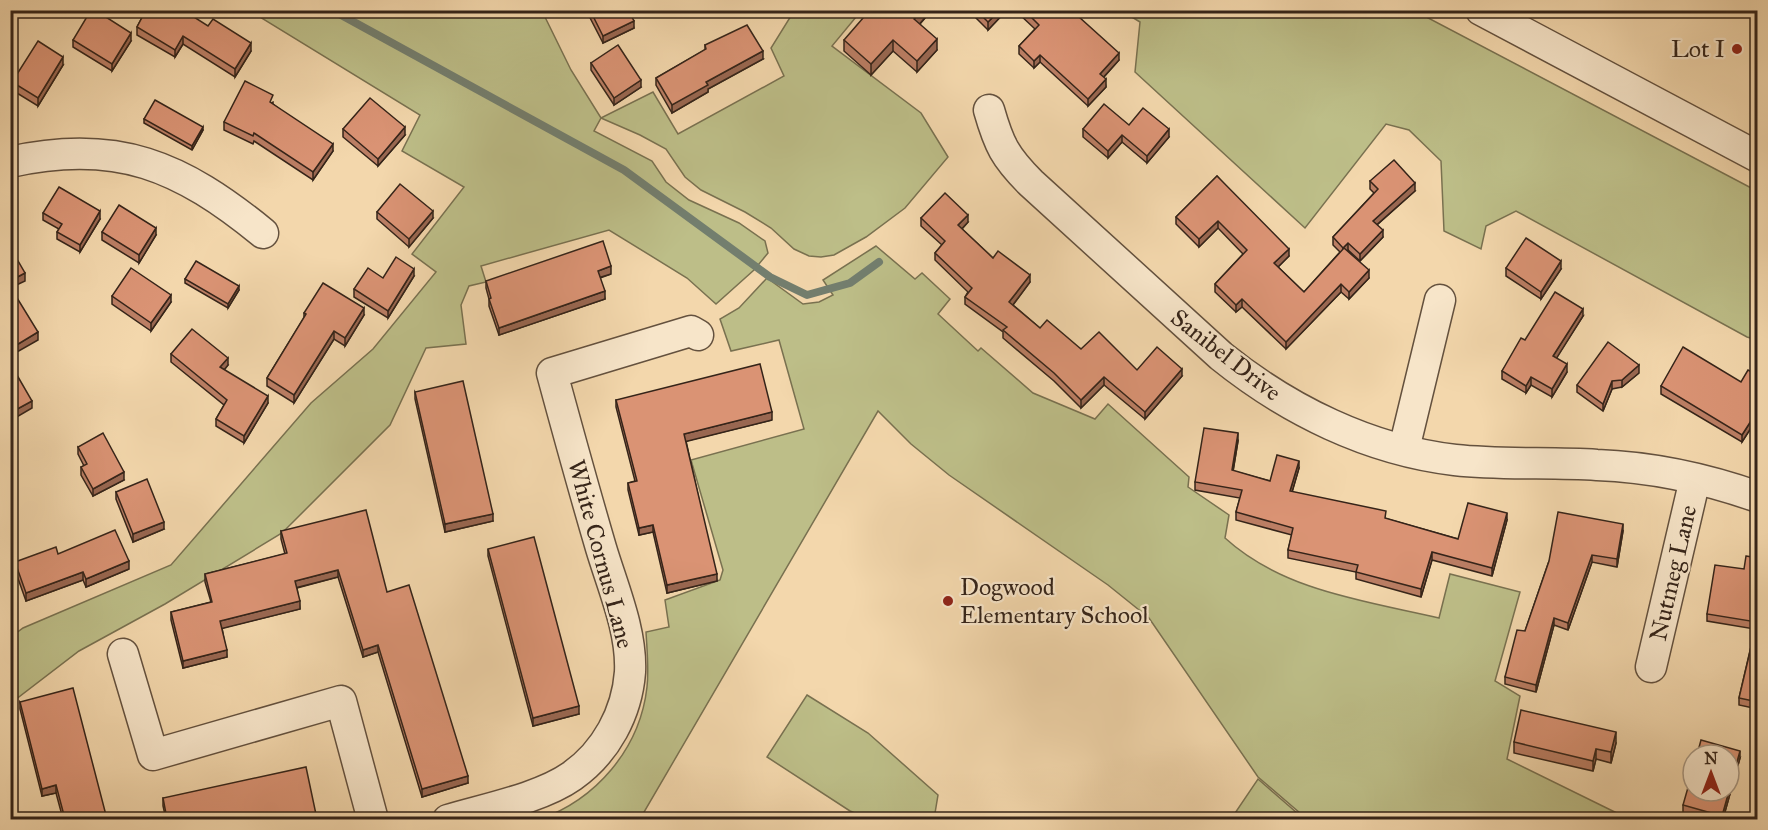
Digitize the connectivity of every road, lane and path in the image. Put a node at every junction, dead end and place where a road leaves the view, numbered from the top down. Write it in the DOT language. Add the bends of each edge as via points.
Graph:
graph roads {
  1 [pos="1481,10"];
  2 [pos="989,110"];
  3 [pos="1758,157"];
  4 [pos="10,162"];
  5 [pos="263,232"];
  6 [pos="1440,300"];
  7 [pos="698,335"];
  8 [pos="1404,449"];
  9 [pos="1695,479"];
  10 [pos="1758,497"];
  11 [pos="123,654"];
  12 [pos="1651,667"];
  13 [pos="373,819"];
  14 [pos="448,819"];
  1 -- 3 [label="street"];
  2 -- 8 [label="street, Sanibel Drive" via="997,137 1012,164 1221,356 1298,409 1354,434"];
  4 -- 5 [label="street" via="79,153 150,164 226,202"];
  6 -- 8 [label="street"];
  7 -- 14 [label="street, White Cornus Lane" via="691,331 552,373 626,632 630,658 627,696 603,746 572,776 548,789"];
  8 -- 9 [label="street, Sanibel Drive" via="1453,460 1620,466"];
  9 -- 10 [label="street, Sanibel Drive"];
  9 -- 12 [label="street, Nutmeg Lane"];
  11 -- 13 [label="street" via="153,754 341,701"];
}
